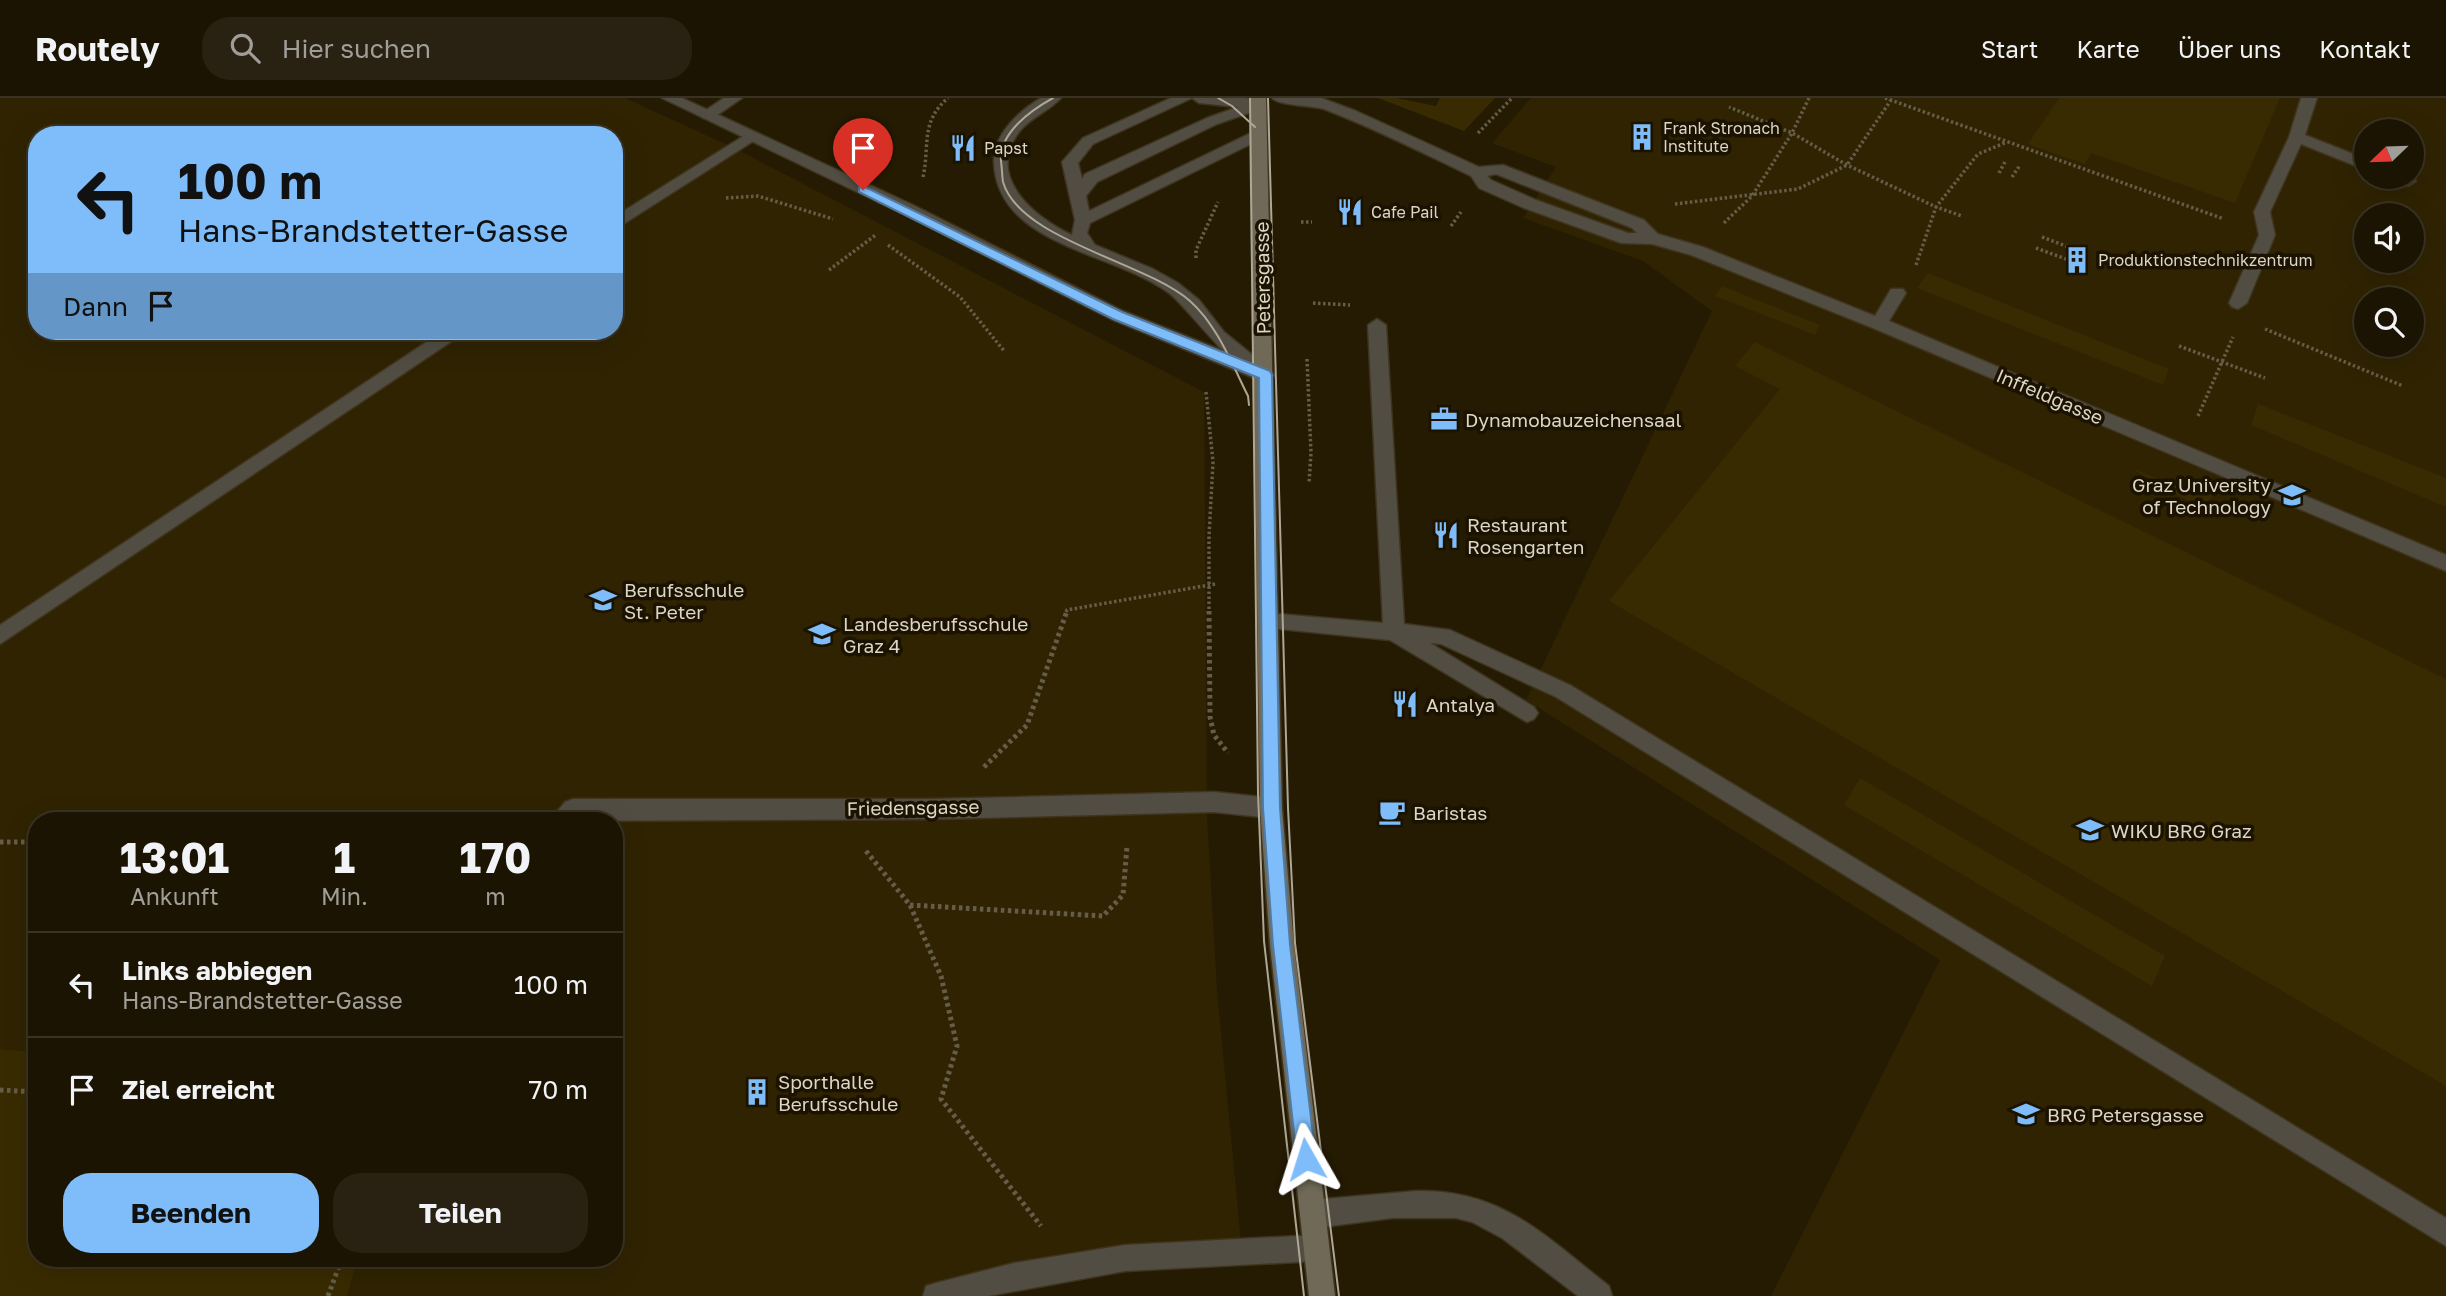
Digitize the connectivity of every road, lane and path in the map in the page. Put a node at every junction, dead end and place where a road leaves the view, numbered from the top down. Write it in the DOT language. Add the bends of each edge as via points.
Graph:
graph roads {
  1 [pos="670,98"];
  2 [pos="734,98"];
  3 [pos="948,98"];
  4 [pos="1053,98"];
  5 [pos="1184,98"];
  6 [pos="1199,98"];
  7 [pos="1280,98"];
  8 [pos="1512,98"];
  9 [pos="1809,98"];
  10 [pos="1885,98"];
  11 [pos="2309,98"];
  12 [pos="1892,99"];
  13 [pos="1258,101"];
  14 [pos="1729,107"];
  15 [pos="708,115"];
  16 [pos="1792,133"];
  17 [pos="1258,135"];
  18 [pos="750,137"];
  19 [pos="2297,137"];
  20 [pos="2008,141"];
  21 [pos="2006,160"];
  22 [pos="2354,160"];
  23 [pos="1459,164"];
  24 [pos="1847,165"];
  25 [pos="2020,165"];
  26 [pos="1999,173"];
  27 [pos="2012,177"];
  28 [pos="921,181"];
  29 [pos="1752,196"];
  30 [pos="1077,197"];
  31 [pos="718,199"];
  32 [pos="1466,205"];
  33 [pos="1665,205"];
  34 [pos="1936,207"];
  35 [pos="1962,216"];
  36 [pos="1211,218"];
  37 [pos="623,219"];
  38 [pos="838,220"];
  39 [pos="1083,220"];
  40 [pos="1451,226"];
  41 [pos="862,231"];
  42 [pos="882,231"];
  43 [pos="2267,235"];
  44 [pos="875,236"];
  45 [pos="2042,237"];
  46 [pos="1088,248"];
  47 [pos="2036,248"];
  48 [pos="2074,249"];
  49 [pos="2066,259"];
  50 [pos="1196,261"];
  51 [pos="829,270"];
  52 [pos="1914,271"];
  53 [pos="1897,293"];
  54 [pos="2238,303"];
  55 [pos="1879,324"];
  56 [pos="1377,326"];
  57 [pos="2236,328"];
  58 [pos="2262,328"];
  59 [pos="442,340"];
  60 [pos="2179,346"];
  61 [pos="1005,352"];
  62 [pos="2223,363"];
  63 [pos="1265,375"];
  64 [pos="2265,378"];
  65 [pos="1205,384"];
  66 [pos="2403,386"];
  67 [pos="2198,416"];
  68 [pos="2446,563"];
  69 [pos="1212,585"];
  70 [pos="1268,621"];
  71 [pos="1394,632"];
  72 [pos="0,636"];
  73 [pos="1527,713"];
  74 [pos="1130,804"];
  75 [pos="1271,808"];
  76 [pos="933,809"];
  77 [pos="570,812"];
  78 [pos="0,842"];
  79 [pos="28,842"];
  80 [pos="881,869"];
  81 [pos="910,905"];
  82 [pos="0,1090"];
  83 [pos="28,1092"];
  84 [pos="1313,1213"];
  85 [pos="2446,1233"];
  86 [pos="1048,1235"];
  87 [pos="1316,1248"];
  88 [pos="339,1267"];
  89 [pos="328,1296"];
  90 [pos="936,1296"];
  91 [pos="1322,1296"];
  92 [pos="1599,1296"];
  1 -- 15 [label="street"];
  2 -- 15 [label="street"];
  3 -- 28 [label="path" via="932,114 925,134"];
  4 -- 46 [label="street" via="1017,124 1003,144 999,167 1008,194 1030,218"];
  5 -- 30 [label="street" via="1088,141 1070,162"];
  6 -- 13 [label="street"];
  7 -- 23 [label="street, Inffeldgasse" via="1312,100 1351,114"];
  8 -- 23 [label="path" via="1472,140"];
  9 -- 16 [label="path"];
  10 -- 12 [label="path"];
  11 -- 19 [label="street"];
  12 -- 20 [label="path"];
  12 -- 24 [label="path"];
  13 -- 17 [label="main road, Petersgasse"];
  13 -- 30 [label="street" via="1091,178"];
  14 -- 16 [label="path"];
  15 -- 18 [label="street"];
  16 -- 24 [label="path"];
  16 -- 29 [label="path"];
  17 -- 39 [label="street"];
  17 -- 63 [label="main road, Petersgasse"];
  18 -- 37 [label="street"];
  18 -- 63 [label="street" via="1117,316"];
  19 -- 22 [label="street"];
  19 -- 43 [label="street" via="2262,212"];
  20 -- 34 [label="path" via="1978,155"];
  20 -- 43 [label="path"];
  21 -- 26 [label="path"];
  23 -- 55 [label="street, Inffeldgasse" via="1476,172 1485,184 1530,204 1627,239 1652,238 1697,251"];
  24 -- 29 [label="path" via="1798,189"];
  24 -- 34 [label="path"];
  25 -- 27 [label="path"];
  29 -- 33 [label="path"];
  30 -- 39 [label="street"];
  31 -- 38 [label="path" via="758,196"];
  32 -- 40 [label="path"];
  34 -- 35 [label="path"];
  34 -- 52 [label="path"];
  36 -- 50 [label="path" via="1196,250"];
  39 -- 46 [label="street" via="1079,233"];
  41 -- 44 [label="path"];
  42 -- 44 [label="path"];
  43 -- 54 [label="street"];
  44 -- 51 [label="path"];
  44 -- 61 [label="path" via="960,297"];
  45 -- 48 [label="path"];
  46 -- 63 [label="street" via="1169,285 1189,300 1211,330"];
  47 -- 49 [label="path"];
  53 -- 55 [label="street"];
  55 -- 68 [label="street, Inffeldgasse"];
  56 -- 71 [label="street"];
  57 -- 62 [label="path"];
  58 -- 66 [label="path"];
  59 -- 72 [label="street"];
  60 -- 62 [label="path"];
  62 -- 64 [label="path"];
  62 -- 67 [label="path"];
  63 -- 70 [label="main road, Petersgasse"];
  65 -- 69 [label="path" via="1213,462"];
  69 -- 75 [label="path" via="1210,717 1214,735"];
  69 -- 76 [label="path" via="1066,610 1027,725"];
  70 -- 71 [label="street"];
  70 -- 75 [label="main road, Petersgasse"];
  71 -- 73 [label="street"];
  71 -- 85 [label="street" via="1443,636 1577,699"];
  74 -- 75 [label="street, Friedensgasse" via="1214,802"];
  74 -- 76 [label="street, Friedensgasse"];
  74 -- 81 [label="path" via="1123,895 1103,916"];
  75 -- 84 [label="main road, Petersgasse"];
  76 -- 77 [label="street, Friedensgasse"];
  78 -- 79 [label="path"];
  80 -- 81 [label="path"];
  81 -- 86 [label="path" via="941,976 957,1046 941,1099"];
  82 -- 83 [label="path"];
  84 -- 87 [label="main road, Petersgasse"];
  84 -- 92 [label="street" via="1331,1215 1390,1205 1458,1205 1493,1218"];
  87 -- 90 [label="street" via="1125,1258 1014,1276"];
  87 -- 91 [label="main road, Petersgasse"];
  88 -- 89 [label="path"];
}
